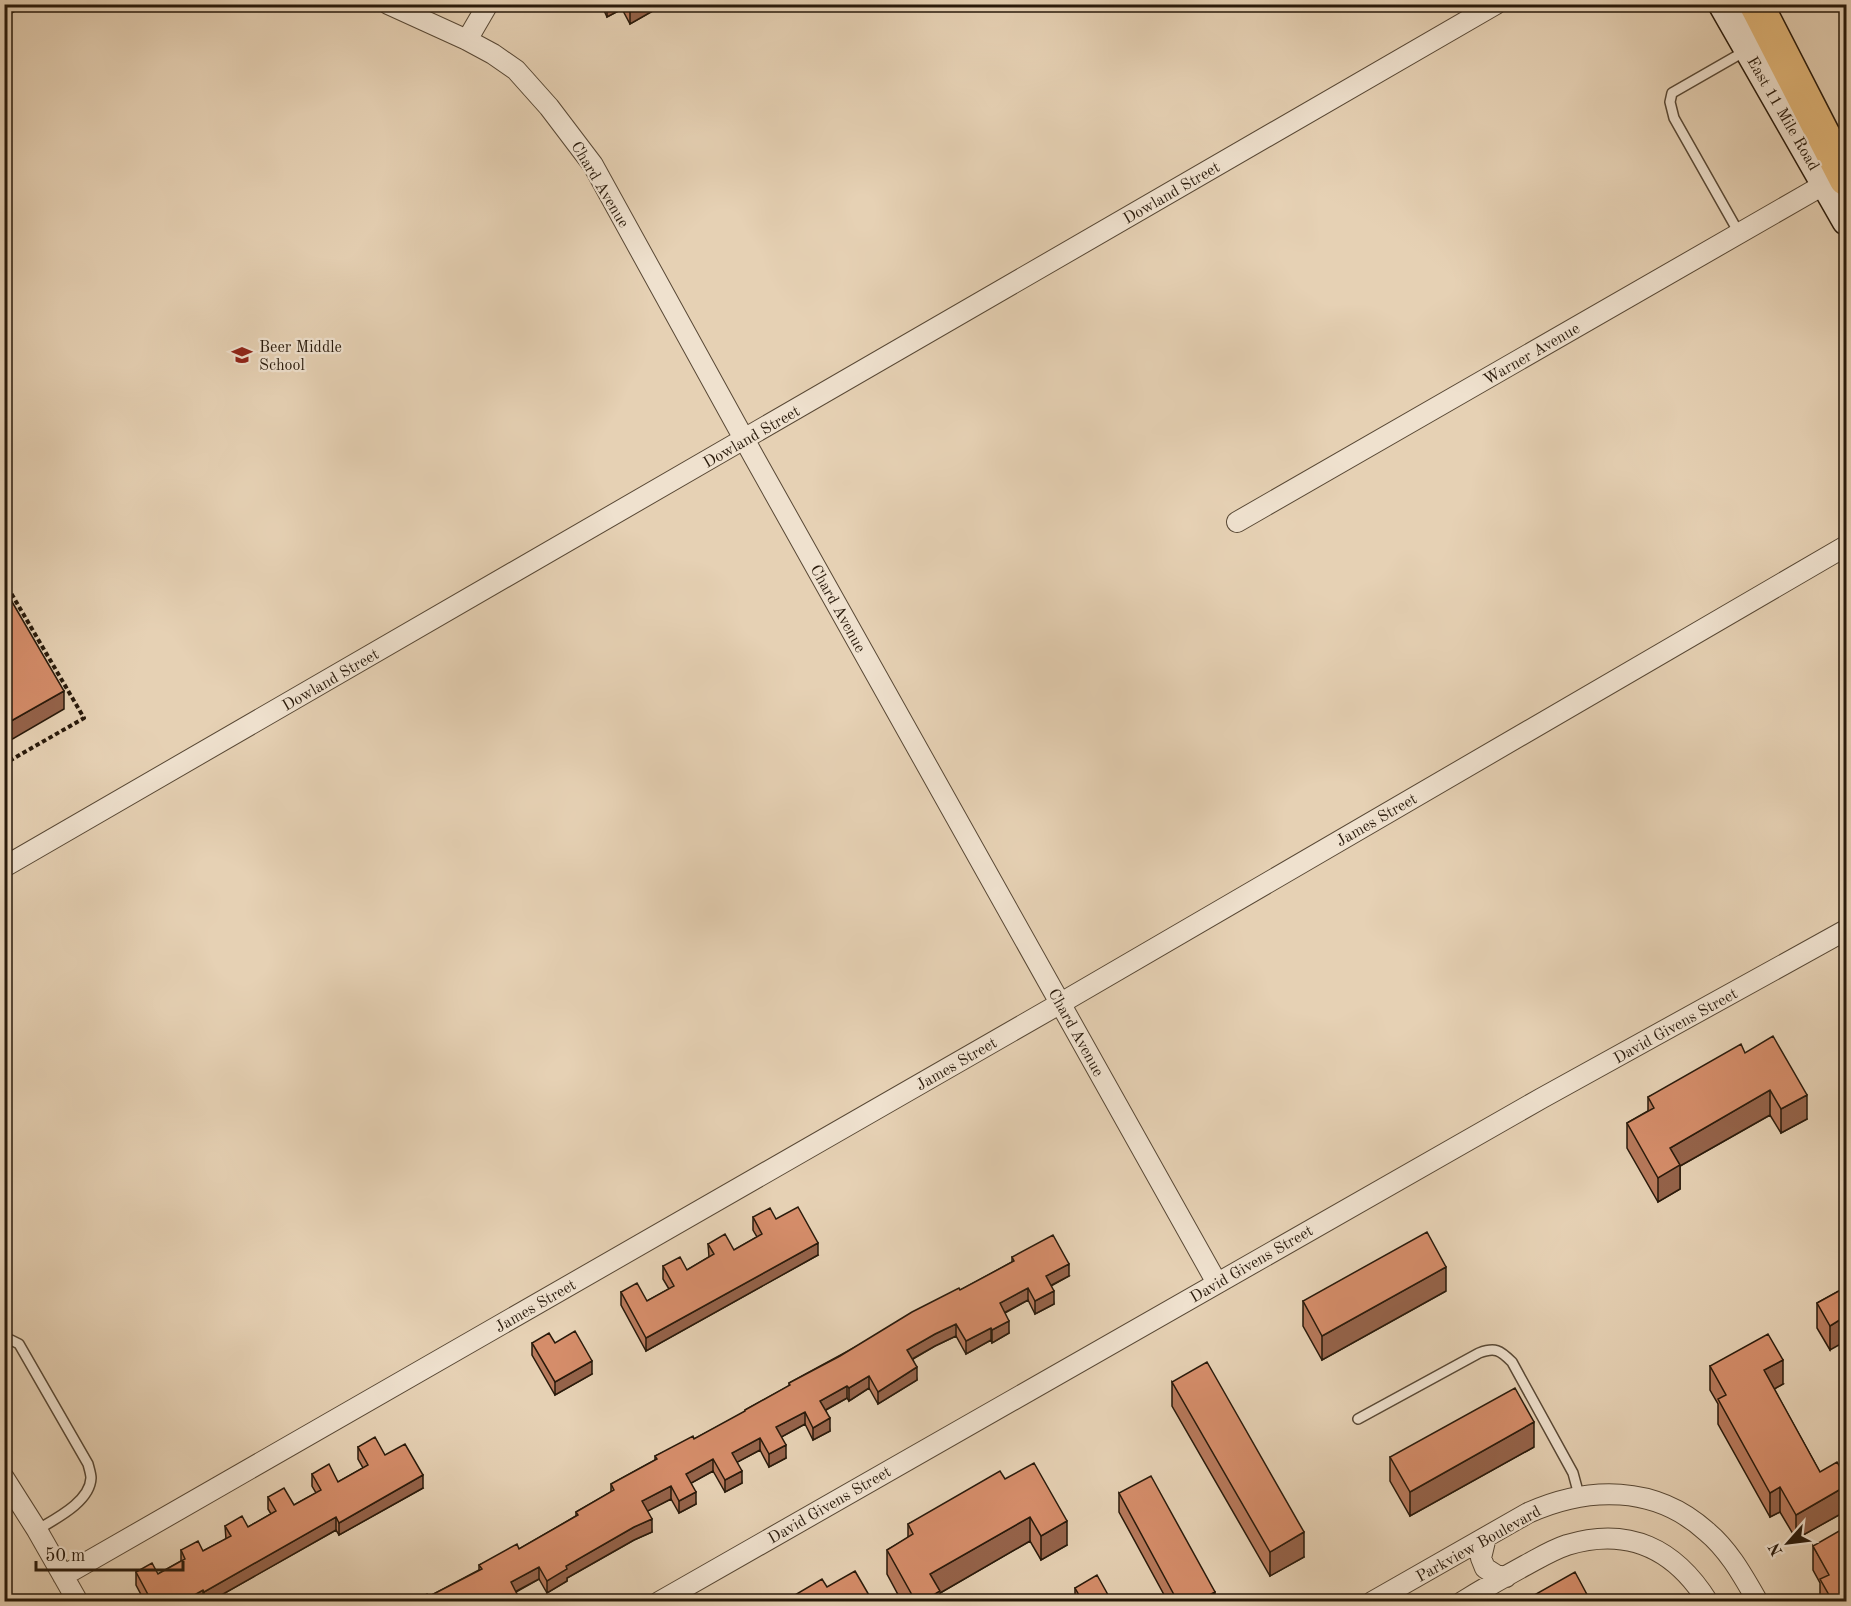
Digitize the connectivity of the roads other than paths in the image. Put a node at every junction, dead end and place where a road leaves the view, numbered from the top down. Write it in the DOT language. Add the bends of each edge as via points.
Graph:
graph roads {
  1 [pos="388,4"];
  2 [pos="488,4"];
  3 [pos="1497,4"];
  4 [pos="1722,4"];
  5 [pos="1756,4"];
  6 [pos="467,40"];
  7 [pos="1748,49"];
  8 [pos="1836,181"];
  9 [pos="1846,221"];
  10 [pos="1739,233"];
  11 [pos="744,440"];
  12 [pos="1237,522"];
  13 [pos="1846,546"];
  14 [pos="4,867"];
  15 [pos="1846,930"];
  16 [pos="1061,1003"];
  17 [pos="1217,1283"];
  18 [pos="4,1343"];
  19 [pos="1358,1419"];
  20 [pos="4,1478"];
  21 [pos="1579,1496"];
  22 [pos="11,1504"];
  23 [pos="37,1530"];
  24 [pos="1486,1537"];
  25 [pos="63,1576"];
  26 [pos="1506,1576"];
  27 [pos="1397,1595"];
  28 [pos="78,1602"];
  29 [pos="659,1602"];
  30 [pos="1372,1602"];
  31 [pos="1462,1602"];
  32 [pos="1708,1602"];
  33 [pos="1758,1602"];
  1 -- 6 [label="street, Chard Avenue"];
  2 -- 6 [label="street"];
  3 -- 11 [label="street, Dowland Street"];
  4 -- 7 [label="main road, East 11 Mile Road"];
  5 -- 8 [label="highway"];
  6 -- 11 [label="street, Chard Avenue" via="516,70 593,165"];
  7 -- 8 [label="main road, East 11 Mile Road"];
  7 -- 10 [label="lane" via="1672,93 1670,102 1674,118"];
  8 -- 9 [label="main road, East 11 Mile Road"];
  8 -- 10 [label="street, Warner Avenue"];
  10 -- 12 [label="street, Warner Avenue"];
  11 -- 14 [label="street, Dowland Street"];
  11 -- 16 [label="street, Chard Avenue"];
  13 -- 16 [label="street, James Street"];
  15 -- 17 [label="street, David Givens Street"];
  16 -- 17 [label="street, Chard Avenue"];
  16 -- 25 [label="street, James Street"];
  17 -- 29 [label="street, David Givens Street"];
  18 -- 23 [label="lane" via="11,1340 19,1344 88,1464 91,1478 79,1501"];
  19 -- 21 [label="lane" via="1479,1353 1490,1349 1503,1352 1573,1473"];
  20 -- 22 [label="street"];
  21 -- 24 [label="street, Parkview Boulevard" via="1543,1506"];
  21 -- 33 [label="street, Parkview Boulevard" via="1608,1493 1636,1497 1689,1518 1722,1546"];
  22 -- 23 [label="street"];
  23 -- 25 [label="street"];
  24 -- 26 [label="street" via="1482,1558 1485,1568"];
  24 -- 27 [label="street, Parkview Boulevard"];
  25 -- 28 [label="street"];
  26 -- 31 [label="street"];
  26 -- 32 [label="street" via="1568,1545 1622,1540 1652,1547 1668,1556 1697,1584"];
  27 -- 30 [label="street, Parkview Boulevard"];
}
